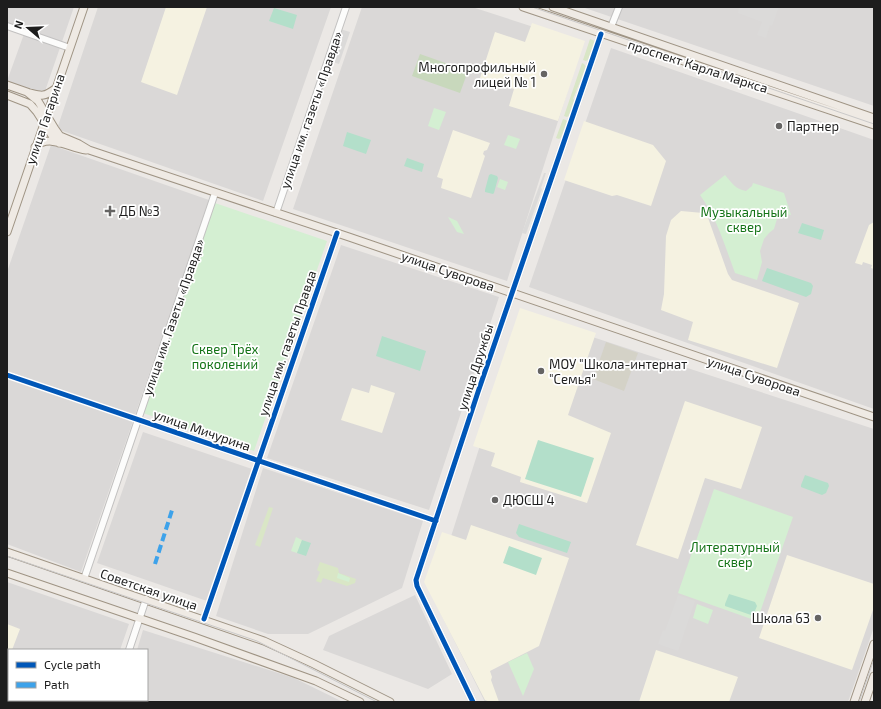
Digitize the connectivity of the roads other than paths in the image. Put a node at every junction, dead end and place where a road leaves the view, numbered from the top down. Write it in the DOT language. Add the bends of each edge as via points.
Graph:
graph roads {
  1 [pos="84,7"];
  2 [pos="346,7"];
  3 [pos="523,7"];
  4 [pos="553,7"];
  5 [pos="619,7"];
  6 [pos="604,25"];
  7 [pos="7,26"];
  8 [pos="611,27"];
  9 [pos="601,34"];
  10 [pos="608,36"];
  11 [pos="70,48"];
  12 [pos="7,85"];
  13 [pos="55,89"];
  14 [pos="27,92"];
  15 [pos="7,95"];
  16 [pos="46,114"];
  17 [pos="874,118"];
  18 [pos="43,123"];
  19 [pos="874,125"];
  20 [pos="59,143"];
  21 [pos="35,147"];
  22 [pos="89,150"];
  23 [pos="215,193"];
  24 [pos="276,213"];
  25 [pos="7,231"];
  26 [pos="337,233"];
  27 [pos="512,293"];
  28 [pos="7,375"];
  29 [pos="874,417"];
  30 [pos="138,420"];
  31 [pos="259,461"];
  32 [pos="436,521"];
  33 [pos="7,552"];
  34 [pos="7,573"];
  35 [pos="84,579"];
  36 [pos="146,599"];
  37 [pos="140,619"];
  38 [pos="204,620"];
  39 [pos="874,644"];
  40 [pos="129,649"];
  41 [pos="874,676"];
  42 [pos="360,702"];
  43 [pos="390,702"];
  44 [pos="473,702"];
  45 [pos="854,702"];
  46 [pos="865,702"];
  1 -- 11 [label="main road, улица Гагарина"];
  2 -- 24 [label="street, улица им. газеты «Правда»"];
  3 -- 9 [label="main road, проспект Карла Маркса"];
  4 -- 6 [label="main road, проспект Карла Маркса"];
  5 -- 8 [label="street"];
  6 -- 8 [label="main road, проспект Карла Маркса"];
  6 -- 9 [label="main road, улица Дружбы"];
  7 -- 11 [label="street"];
  8 -- 10 [label="main road"];
  8 -- 17 [label="main road, проспект Карла Маркса"];
  9 -- 10 [label="main road, проспект Карла Маркса"];
  9 -- 27 [label="street, улица Дружбы"];
  10 -- 19 [label="main road, проспект Карла Маркса"];
  11 -- 13 [label="main road, улица Гагарина"];
  12 -- 14 [label="main road, улица Суворова"];
  13 -- 14 [label="main road" via="42,96"];
  13 -- 16 [label="main road, улица Гагарина"];
  14 -- 16 [label="main road, улица Суворова" via="38,101"];
  15 -- 18 [label="main road" via="30,104"];
  16 -- 18 [label="main road, улица Гагарина"];
  16 -- 22 [label="main road, улица Суворова" via="60,136"];
  18 -- 20 [label="main road"];
  18 -- 21 [label="main road, улица Гагарина"];
  20 -- 21 [label="main road, улица Суворова" via="47,140"];
  20 -- 22 [label="main road, улица Суворова"];
  21 -- 25 [label="main road, улица Гагарина"];
  22 -- 23 [label="main road, улица Суворова"];
  23 -- 24 [label="main road, улица Суворова"];
  23 -- 30 [label="street, улица им. Газеты «Правда»"];
  24 -- 26 [label="main road, улица Суворова"];
  26 -- 27 [label="main road, улица Суворова"];
  26 -- 31 [label="street, улица им. газеты Правда"];
  27 -- 29 [label="main road, улица Суворова"];
  27 -- 32 [label="street, улица Дружбы"];
  28 -- 30 [label="street, улица Мичурина"];
  30 -- 31 [label="street, улица Мичурина"];
  30 -- 35 [label="street, улица им. Газеты «Правда»"];
  31 -- 32 [label="street, улица Мичурина"];
  31 -- 38 [label="street"];
  32 -- 44 [label="street, улица Дружбы" via="418,572 417,586"];
  33 -- 35 [label="main road, Советская улица"];
  34 -- 37 [label="main road"];
  35 -- 36 [label="main road, Советская улица"];
  36 -- 37 [label="street"];
  36 -- 38 [label="main road, Советская улица"];
  37 -- 40 [label="street"];
  37 -- 42 [label="main road" via="316,681"];
  38 -- 43 [label="main road, Советская улица" via="268,643"];
  39 -- 45 [label="main road"];
  41 -- 46 [label="main road"];
}
